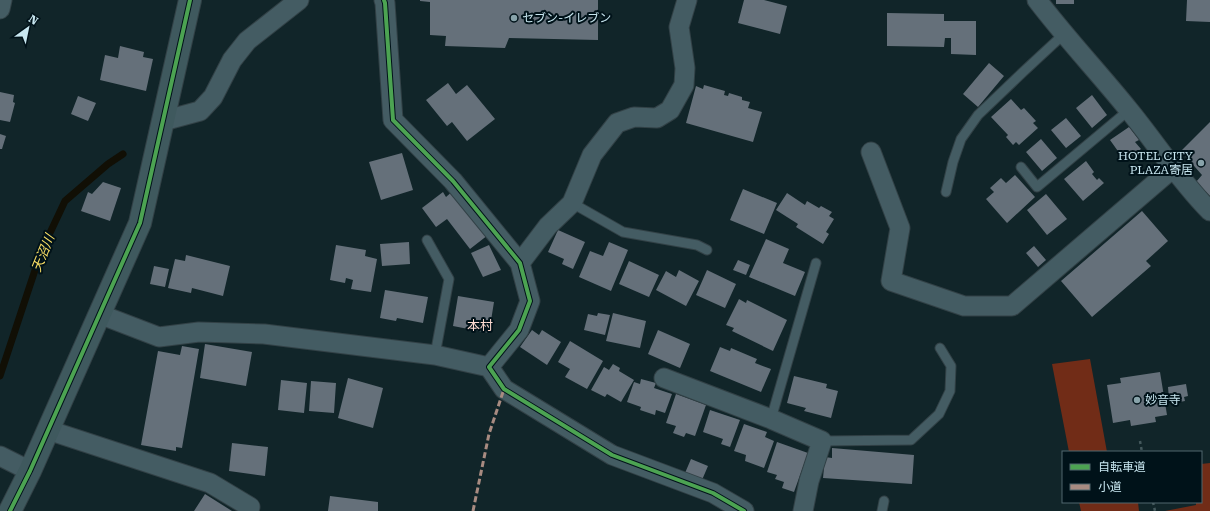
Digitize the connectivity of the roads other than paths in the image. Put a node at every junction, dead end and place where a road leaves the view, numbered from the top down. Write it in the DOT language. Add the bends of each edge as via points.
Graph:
graph roads {
  1 [pos="2,0"];
  2 [pos="190,0"];
  3 [pos="299,0"];
  4 [pos="384,0"];
  5 [pos="686,0"];
  6 [pos="1037,0"];
  7 [pos="0,9"];
  8 [pos="1064,34"];
  9 [pos="1128,110"];
  10 [pos="163,120"];
  11 [pos="871,152"];
  12 [pos="1021,167"];
  13 [pos="1173,168"];
  14 [pos="946,192"];
  15 [pos="572,203"];
  16 [pos="1210,211"];
  17 [pos="427,240"];
  18 [pos="707,250"];
  19 [pos="520,263"];
  20 [pos="816,263"];
  21 [pos="99,314"];
  22 [pos="940,348"];
  23 [pos="435,355"];
  24 [pos="489,366"];
  25 [pos="664,378"];
  26 [pos="771,419"];
  27 [pos="48,430"];
  28 [pos="822,441"];
  29 [pos="0,456"];
  30 [pos="30,471"];
  31 [pos="884,501"];
  32 [pos="10,511"];
  33 [pos="249,511"];
  34 [pos="744,511"];
  35 [pos="802,511"];
  36 [pos="882,511"];
  1 -- 7 [label="street"];
  2 -- 10 [label="street"];
  3 -- 10 [label="street" via="247,41 232,60 213,97 200,111"];
  4 -- 19 [label="street" via="393,120 453,182"];
  5 -- 15 [label="street" via="679,27 685,68 684,85 670,110 657,118 634,117 617,123 592,155"];
  6 -- 8 [label="street"];
  8 -- 9 [label="street"];
  8 -- 14 [label="lane" via="978,115 961,139"];
  9 -- 12 [label="lane" via="1037,187"];
  9 -- 13 [label="street"];
  10 -- 21 [label="street" via="140,223"];
  11 -- 13 [label="street" via="900,228 891,281 964,306 1012,306"];
  13 -- 16 [label="street"];
  15 -- 18 [label="lane" via="624,232 697,245"];
  15 -- 19 [label="street" via="548,226"];
  17 -- 23 [label="lane" via="449,279"];
  19 -- 24 [label="street" via="530,302 519,330"];
  20 -- 26 [label="lane"];
  21 -- 23 [label="street" via="160,338 199,332 264,334"];
  21 -- 27 [label="street"];
  22 -- 28 [label="lane" via="951,366 950,391 939,414 911,440"];
  23 -- 24 [label="street"];
  24 -- 34 [label="street" via="504,389 612,455 713,493"];
  25 -- 26 [label="street"];
  26 -- 28 [label="street"];
  27 -- 30 [label="street"];
  27 -- 33 [label="street" via="210,483 250,507"];
  28 -- 35 [label="street"];
  29 -- 30 [label="street"];
  30 -- 32 [label="street"];
  31 -- 36 [label="lane"];
}
